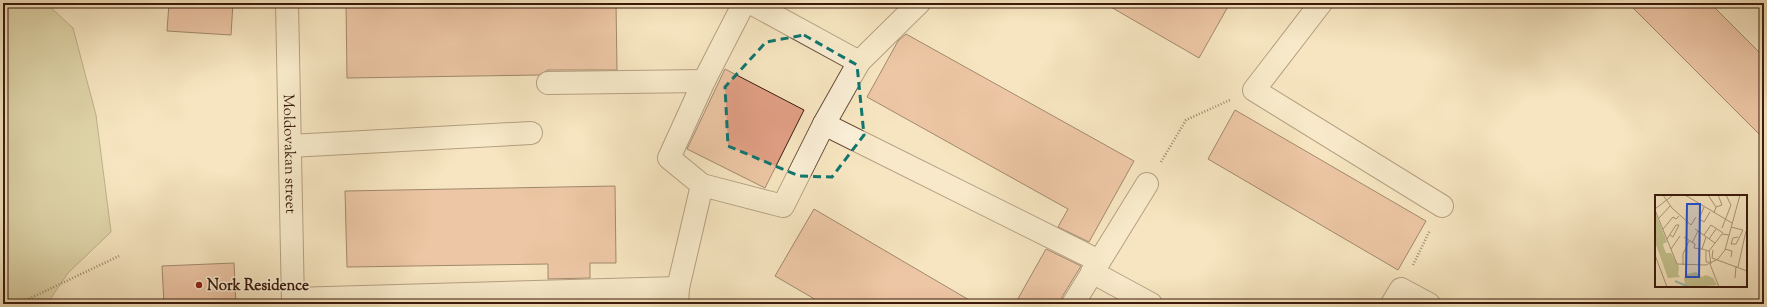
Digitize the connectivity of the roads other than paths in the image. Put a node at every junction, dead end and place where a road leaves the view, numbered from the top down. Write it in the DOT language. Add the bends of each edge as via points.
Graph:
graph roads {
  1 [pos="287,3"];
  2 [pos="744,3"];
  3 [pos="752,3"];
  4 [pos="919,3"];
  5 [pos="1321,3"];
  6 [pos="859,62"];
  7 [pos="704,81"];
  8 [pos="548,83"];
  9 [pos="824,124"];
  10 [pos="531,132"];
  11 [pos="290,146"];
  12 [pos="702,184"];
  13 [pos="1148,184"];
  14 [pos="1442,206"];
  15 [pos="1096,267"];
  16 [pos="677,296"];
  17 [pos="1396,296"];
  18 [pos="293,302"];
  19 [pos="1073,304"];
  20 [pos="1151,304"];
  21 [pos="1429,304"];
  1 -- 11 [label="street, Moldovakan street"];
  2 -- 7 [label="street"];
  3 -- 6 [label="street"];
  4 -- 6 [label="street"];
  5 -- 14 [label="street" via="1254,90"];
  6 -- 9 [label="street"];
  7 -- 8 [label="street"];
  7 -- 12 [label="street" via="669,158"];
  9 -- 12 [label="street" via="783,206"];
  9 -- 15 [label="street"];
  10 -- 11 [label="street"];
  11 -- 18 [label="street, Moldovakan street"];
  12 -- 16 [label="street"];
  13 -- 15 [label="street"];
  15 -- 19 [label="street"];
  15 -- 20 [label="street"];
  16 -- 18 [label="street"];
  17 -- 21 [label="street"];
}
